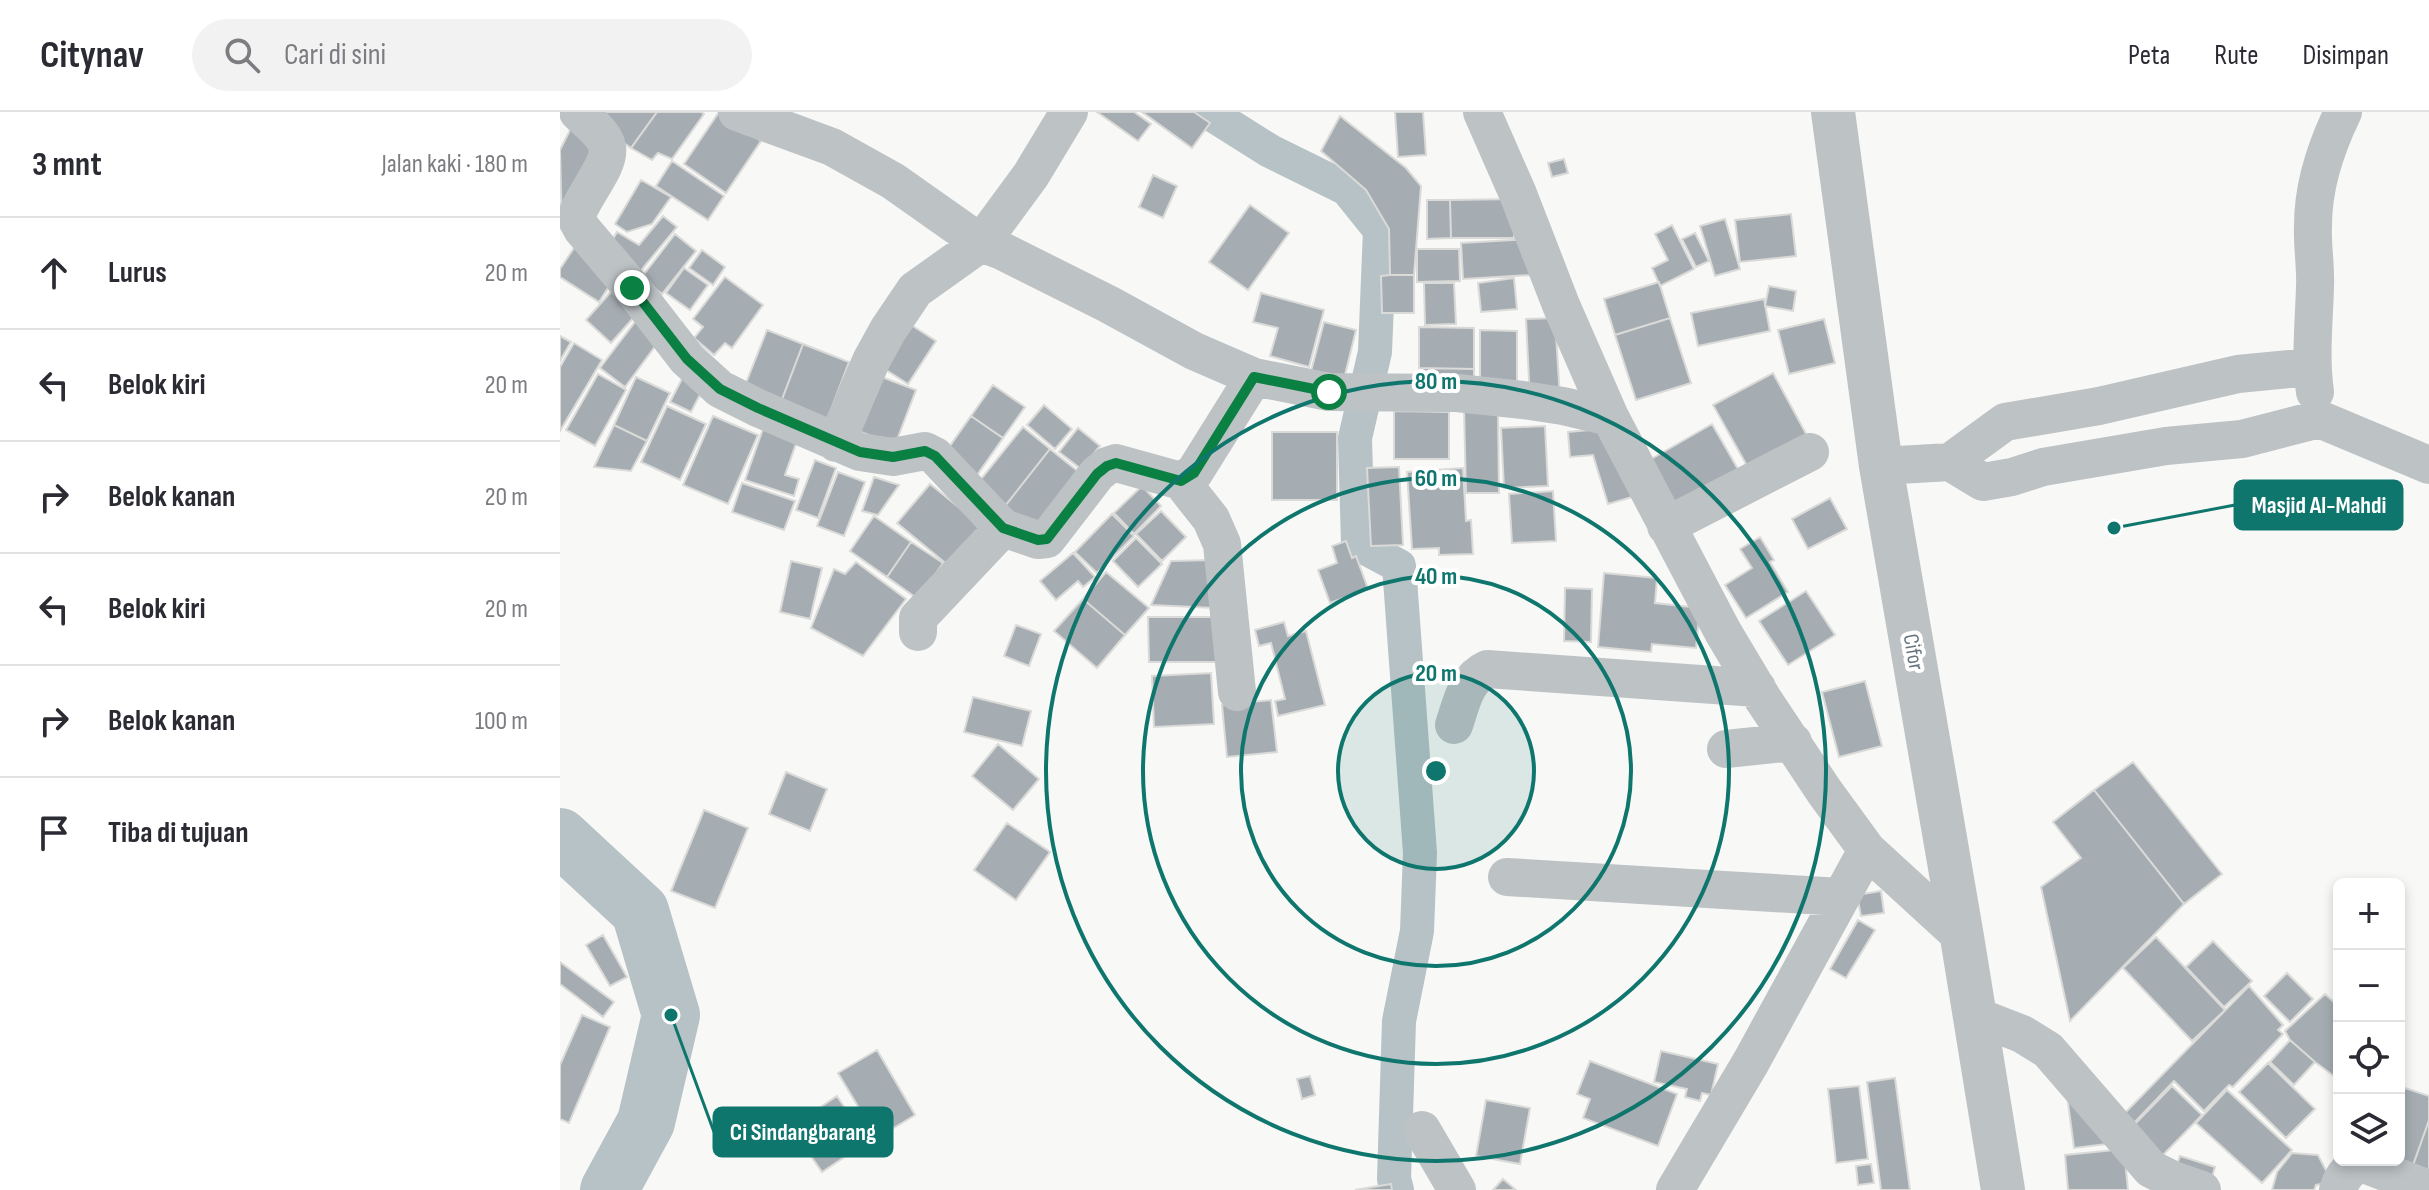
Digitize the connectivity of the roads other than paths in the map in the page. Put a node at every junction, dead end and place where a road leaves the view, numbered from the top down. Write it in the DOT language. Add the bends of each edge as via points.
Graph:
graph roads {
  1 [pos="578,112"];
  2 [pos="737,112"];
  3 [pos="1069,112"];
  4 [pos="1482,112"];
  5 [pos="1833,112"];
  6 [pos="2343,112"];
  7 [pos="981,243"];
  8 [pos="2311,367"];
  9 [pos="1254,377"];
  10 [pos="1610,417"];
  11 [pos="2319,419"];
  12 [pos="836,443"];
  13 [pos="1810,452"];
  14 [pos="1950,462"];
  15 [pos="2429,465"];
  16 [pos="1881,466"];
  17 [pos="1181,481"];
  18 [pos="1666,526"];
  19 [pos="1003,528"];
  20 [pos="918,632"];
  21 [pos="1757,688"];
  22 [pos="1237,692"];
  23 [pos="1454,725"];
  24 [pos="1793,742"];
  25 [pos="1726,749"];
  26 [pos="1867,850"];
  27 [pos="1507,877"];
  28 [pos="1841,897"];
  29 [pos="1962,937"];
  30 [pos="1973,1015"];
  31 [pos="1422,1130"];
  32 [pos="2429,1189"];
  33 [pos="1457,1190"];
  34 [pos="1675,1190"];
  35 [pos="2003,1190"];
  36 [pos="2202,1190"];
  37 [pos="2338,1190"];
  1 -- 12 [label="street" via="608,149 579,207 576,218 582,229 687,359 720,389"];
  2 -- 7 [label="street" via="832,147 893,181"];
  3 -- 7 [label="street"];
  4 -- 10 [label="street"];
  5 -- 16 [label="street, Cifor"];
  6 -- 8 [label="street" via="2314,194"];
  7 -- 9 [label="street"];
  7 -- 12 [label="street" via="915,290 871,361"];
  8 -- 11 [label="street"];
  8 -- 14 [label="street" via="2238,374 2005,422"];
  9 -- 10 [label="street" via="1329,392 1457,393 1523,400"];
  9 -- 17 [label="street" via="1194,473"];
  10 -- 18 [label="street"];
  11 -- 14 [label="street" via="2242,439 2166,446 1983,482"];
  11 -- 15 [label="street"];
  12 -- 19 [label="street" via="893,457 915,451 935,456"];
  13 -- 18 [label="street"];
  14 -- 16 [label="street"];
  16 -- 29 [label="street, Cifor"];
  17 -- 19 [label="street" via="1116,463 1097,474 1047,539"];
  17 -- 22 [label="street" via="1211,519 1222,544"];
  18 -- 21 [label="street"];
  19 -- 20 [label="street" via="924,611"];
  21 -- 23 [label="street" via="1487,669 1477,673 1465,692"];
  21 -- 24 [label="street"];
  24 -- 25 [label="street"];
  24 -- 26 [label="street"];
  26 -- 28 [label="street"];
  26 -- 29 [label="street"];
  27 -- 28 [label="street"];
  28 -- 34 [label="street"];
  29 -- 30 [label="street, Cifor"];
  30 -- 35 [label="street, Cifor"];
  30 -- 36 [label="street" via="2048,1050 2151,1169"];
  31 -- 33 [label="street"];
  32 -- 37 [label="street" via="2364,1164 2351,1168"];
}
